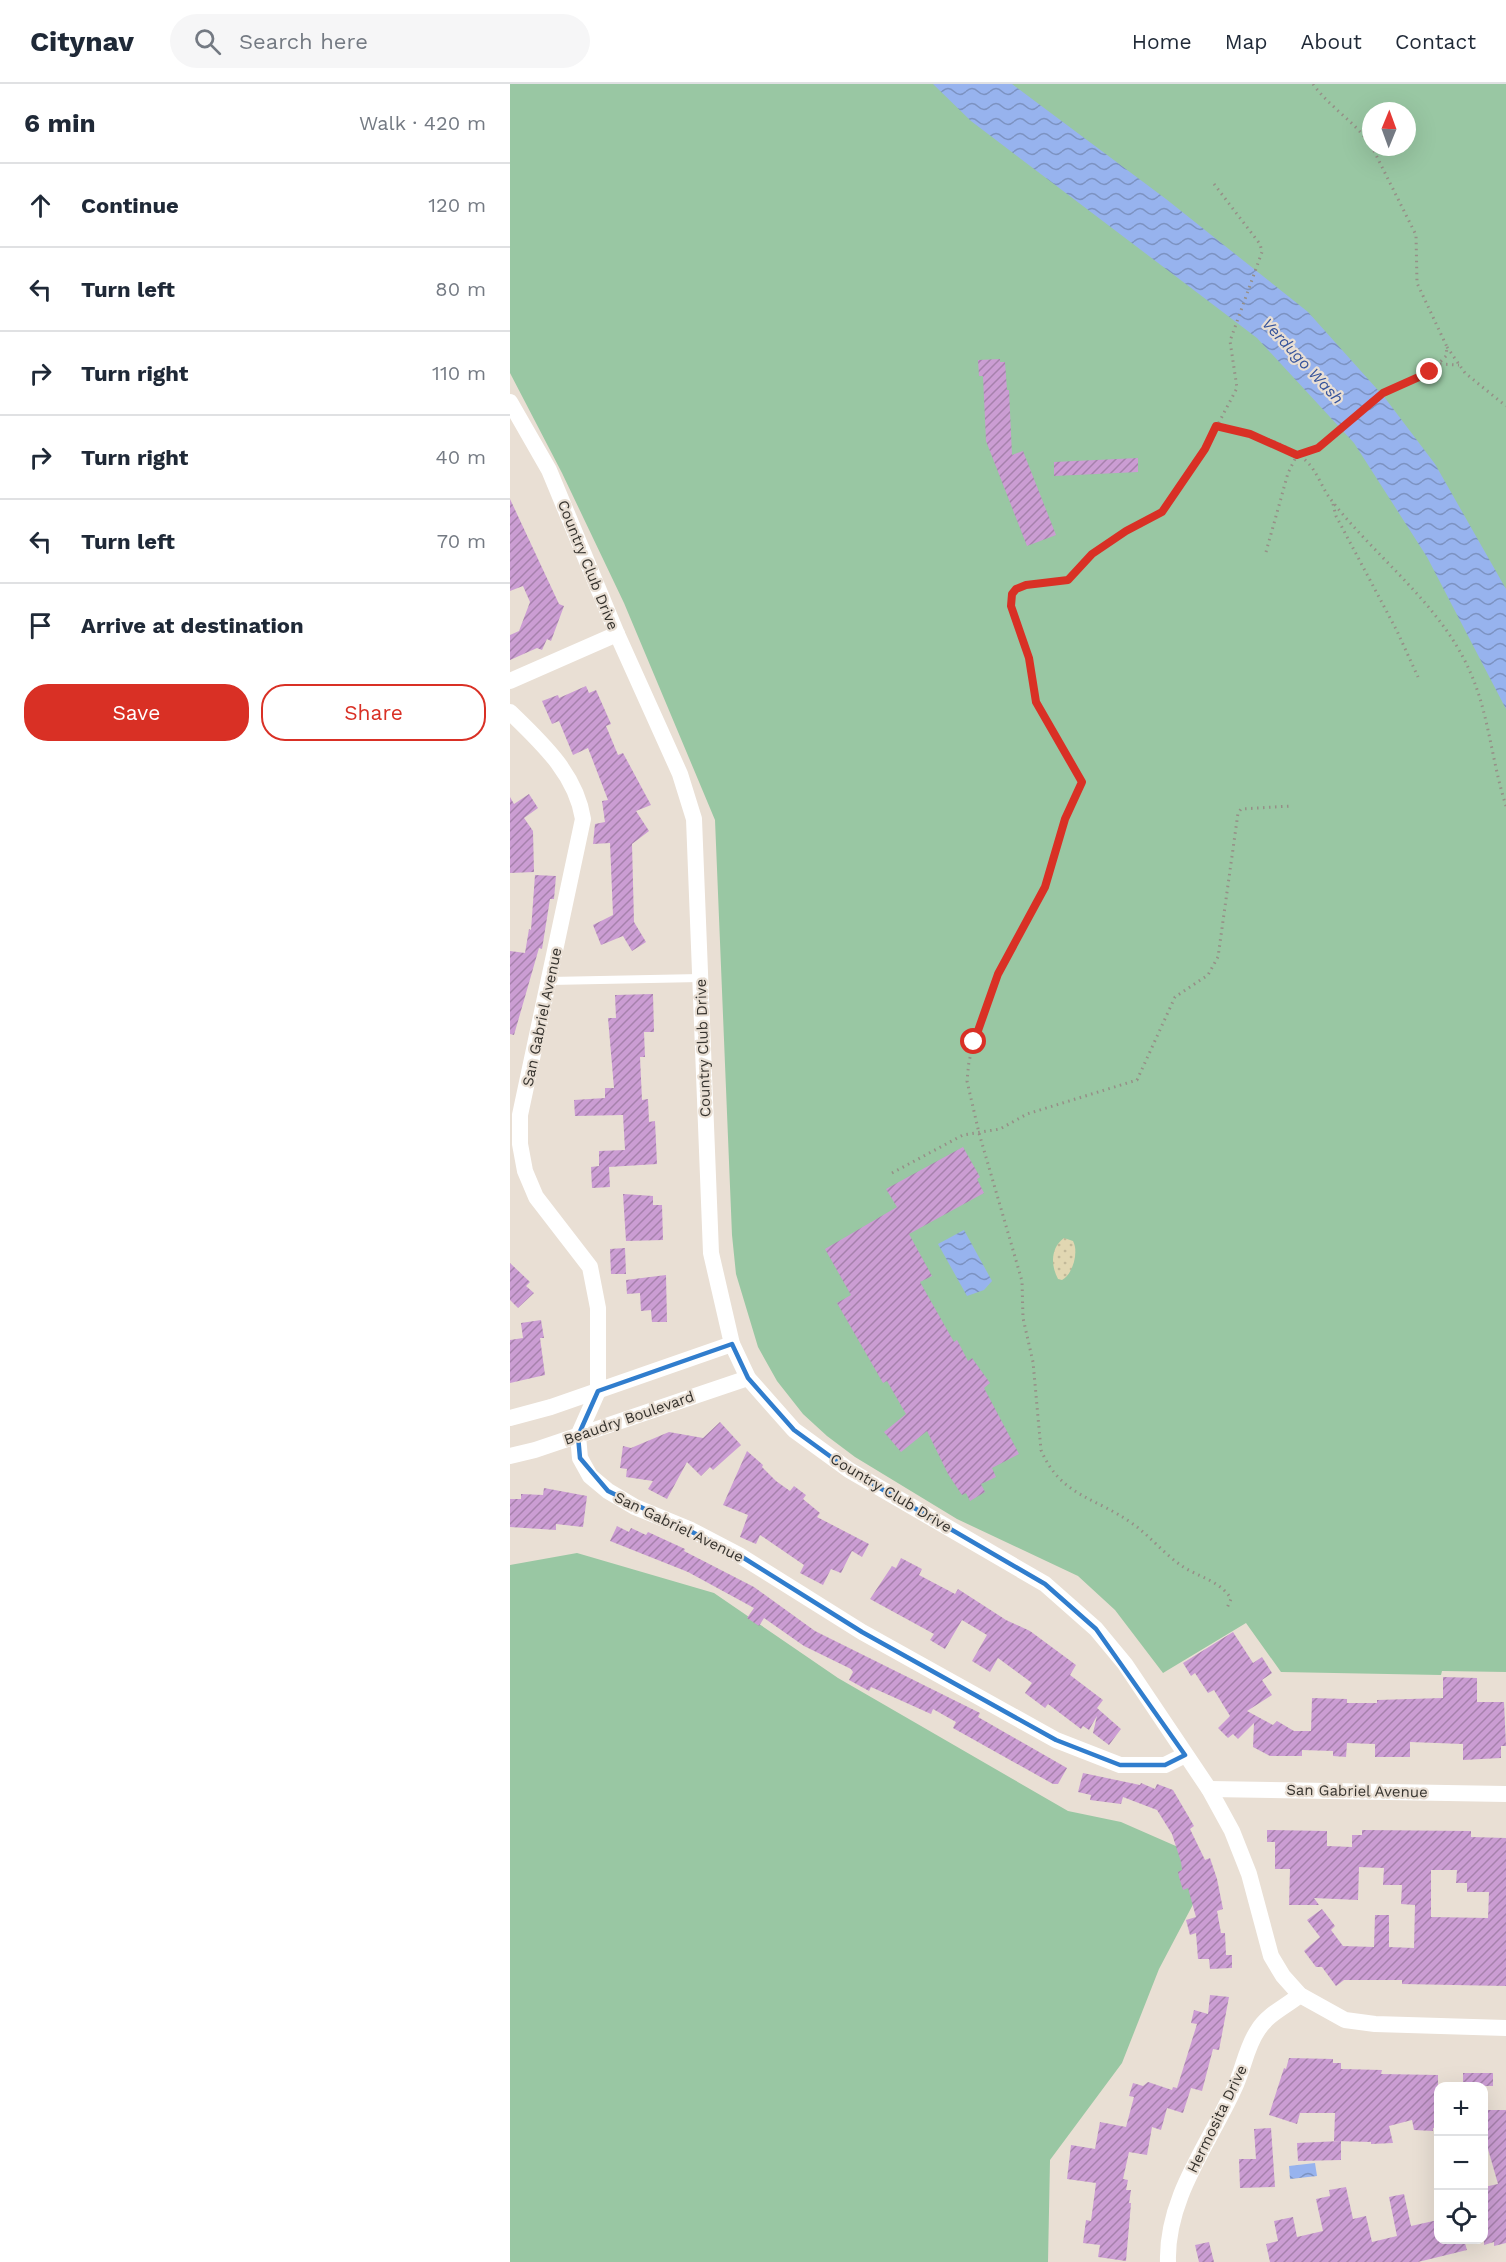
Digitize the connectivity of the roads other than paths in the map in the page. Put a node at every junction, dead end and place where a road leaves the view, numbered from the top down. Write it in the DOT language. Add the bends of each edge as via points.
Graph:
graph roads {
  1 [pos="510,402"];
  2 [pos="617,634"];
  3 [pos="510,681"];
  4 [pos="510,712"];
  5 [pos="700,978"];
  6 [pos="550,981"];
  7 [pos="732,1344"];
  8 [pos="748,1378"];
  9 [pos="598,1391"];
  10 [pos="510,1418"];
  11 [pos="578,1436"];
  12 [pos="510,1456"];
  13 [pos="1185,1755"];
  14 [pos="1209,1789"];
  15 [pos="1506,1794"];
  16 [pos="1300,1995"];
  17 [pos="1506,2028"];
  18 [pos="1168,2262"];
  1 -- 2 [label="street, Country Club Drive" via="549,470"];
  2 -- 3 [label="street"];
  2 -- 5 [label="street, Country Club Drive" via="680,774 694,819"];
  4 -- 6 [label="street, San Gabriel Avenue" via="569,775 583,819"];
  5 -- 6 [label="lane"];
  5 -- 7 [label="street, Country Club Drive" via="711,1253"];
  6 -- 9 [label="street, San Gabriel Avenue" via="520,1115 520,1144 525,1171 536,1197 590,1267 598,1308"];
  7 -- 8 [label="street, Country Club Drive"];
  7 -- 9 [label="street"];
  8 -- 11 [label="street, Beaudry Boulevard"];
  8 -- 13 [label="street, Country Club Drive" via="794,1430 849,1470 1045,1584 1095,1629 1125,1664"];
  9 -- 10 [label="street"];
  9 -- 11 [label="street, San Gabriel Avenue"];
  11 -- 12 [label="street, Beaudry Boulevard"];
  11 -- 13 [label="street, San Gabriel Avenue" via="580,1458 590,1476 608,1491 739,1555 862,1632 1045,1735 1120,1765 1165,1765"];
  13 -- 14 [label="street, Country Club Drive"];
  14 -- 15 [label="street, San Gabriel Avenue"];
  14 -- 16 [label="street, Country Club Drive" via="1249,1874 1271,1956"];
  16 -- 17 [label="street, Country Club Drive" via="1345,2020"];
  16 -- 18 [label="street, Hermosita Drive" via="1271,2014 1257,2031 1235,2088 1188,2178 1172,2223"];
}
